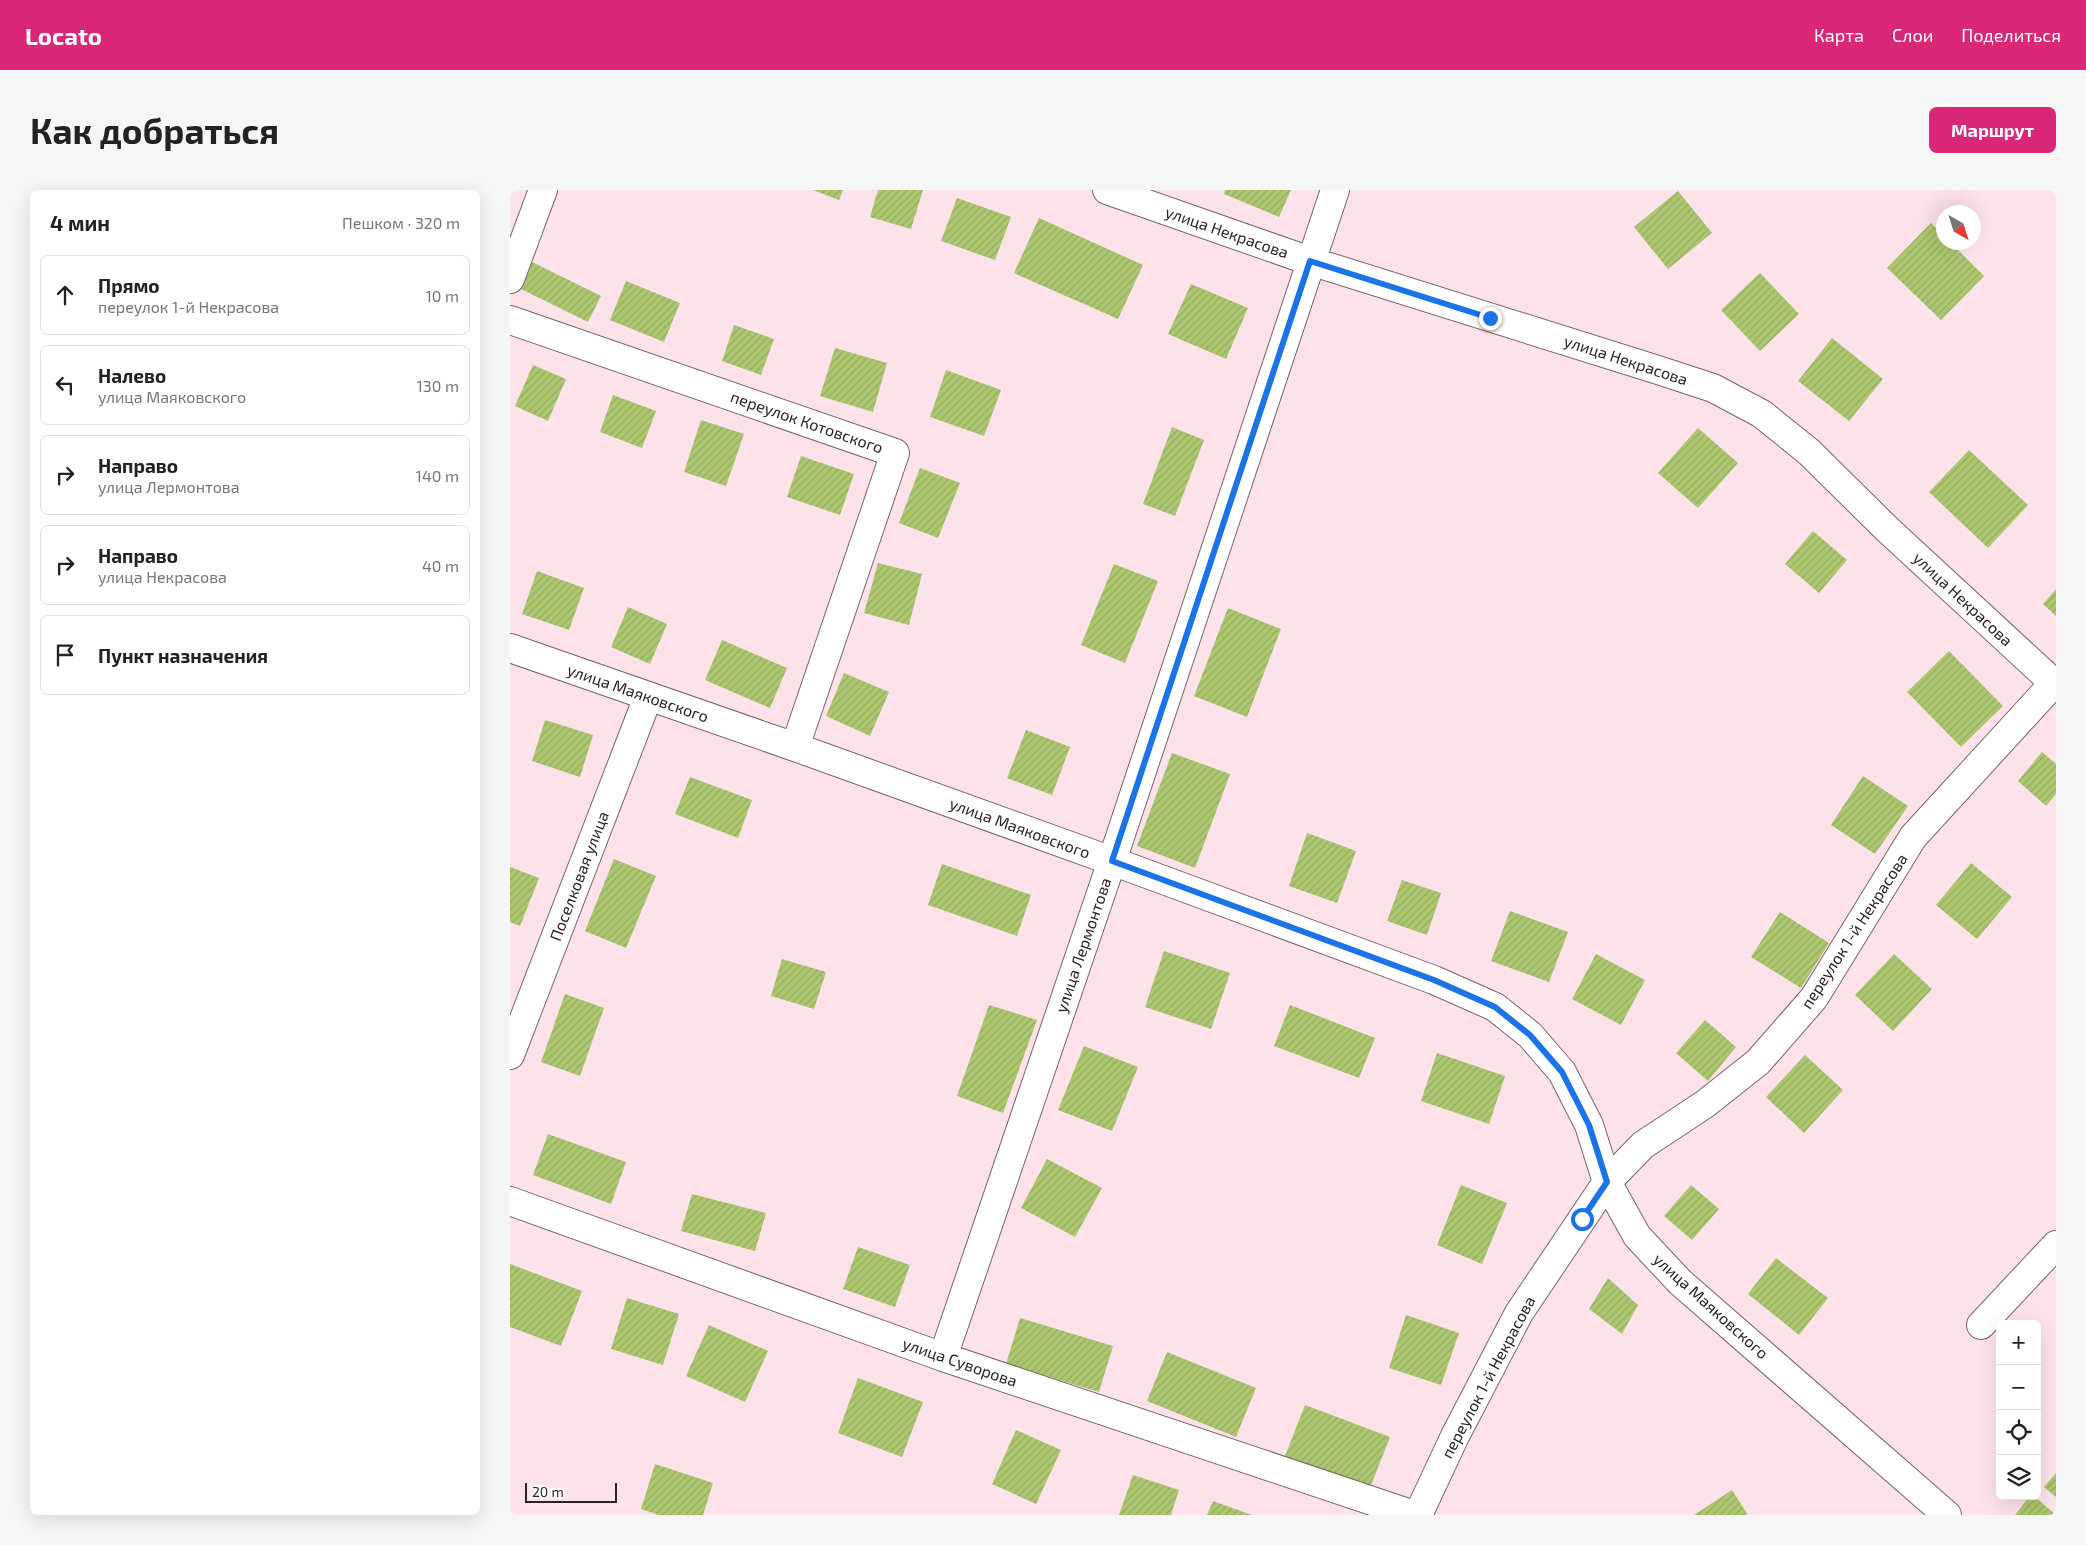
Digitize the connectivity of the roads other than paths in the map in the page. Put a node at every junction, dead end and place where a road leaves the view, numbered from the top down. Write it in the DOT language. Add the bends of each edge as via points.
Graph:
graph roads {
  1 [pos="543,190"];
  2 [pos="1107,190"];
  3 [pos="1335,190"];
  4 [pos="1310,261"];
  5 [pos="510,279"];
  6 [pos="510,320"];
  7 [pos="510,648"];
  8 [pos="2055,684"];
  9 [pos="648,698"];
  10 [pos="795,747"];
  11 [pos="1112,861"];
  12 [pos="510,1055"];
  13 [pos="1607,1182"];
  14 [pos="510,1201"];
  15 [pos="2056,1245"];
  16 [pos="1981,1325"];
  17 [pos="943,1357"];
  18 [pos="1414,1515"];
  19 [pos="1418,1515"];
  20 [pos="1947,1515"];
  1 -- 5 [label="street"];
  2 -- 4 [label="street, улица Некрасова"];
  3 -- 4 [label="street, улица Лермонтова"];
  4 -- 8 [label="street, улица Некрасова" via="1713,388 1762,414 1809,452 1887,529"];
  4 -- 11 [label="street, улица Лермонтова"];
  6 -- 10 [label="street, переулок Котовского" via="894,453"];
  7 -- 9 [label="street, улица Маяковского"];
  8 -- 13 [label="street, переулок 1-й Некрасова" via="1913,837 1814,998 1758,1062 1705,1104 1643,1145"];
  9 -- 10 [label="street, улица Маяковского"];
  9 -- 12 [label="street, Поселковая улица"];
  10 -- 11 [label="street, улица Маяковского"];
  11 -- 13 [label="street, улица Маяковского" via="1434,980 1495,1007 1530,1035 1562,1072 1589,1125"];
  11 -- 17 [label="street, улица Лермонтова"];
  13 -- 19 [label="street, переулок 1-й Некрасова" via="1519,1313"];
  13 -- 20 [label="street, улица Маяковского" via="1637,1236 1680,1282"];
  14 -- 17 [label="street, улица Суворова"];
  15 -- 16 [label="street"];
  17 -- 18 [label="street, улица Суворова"];
}
